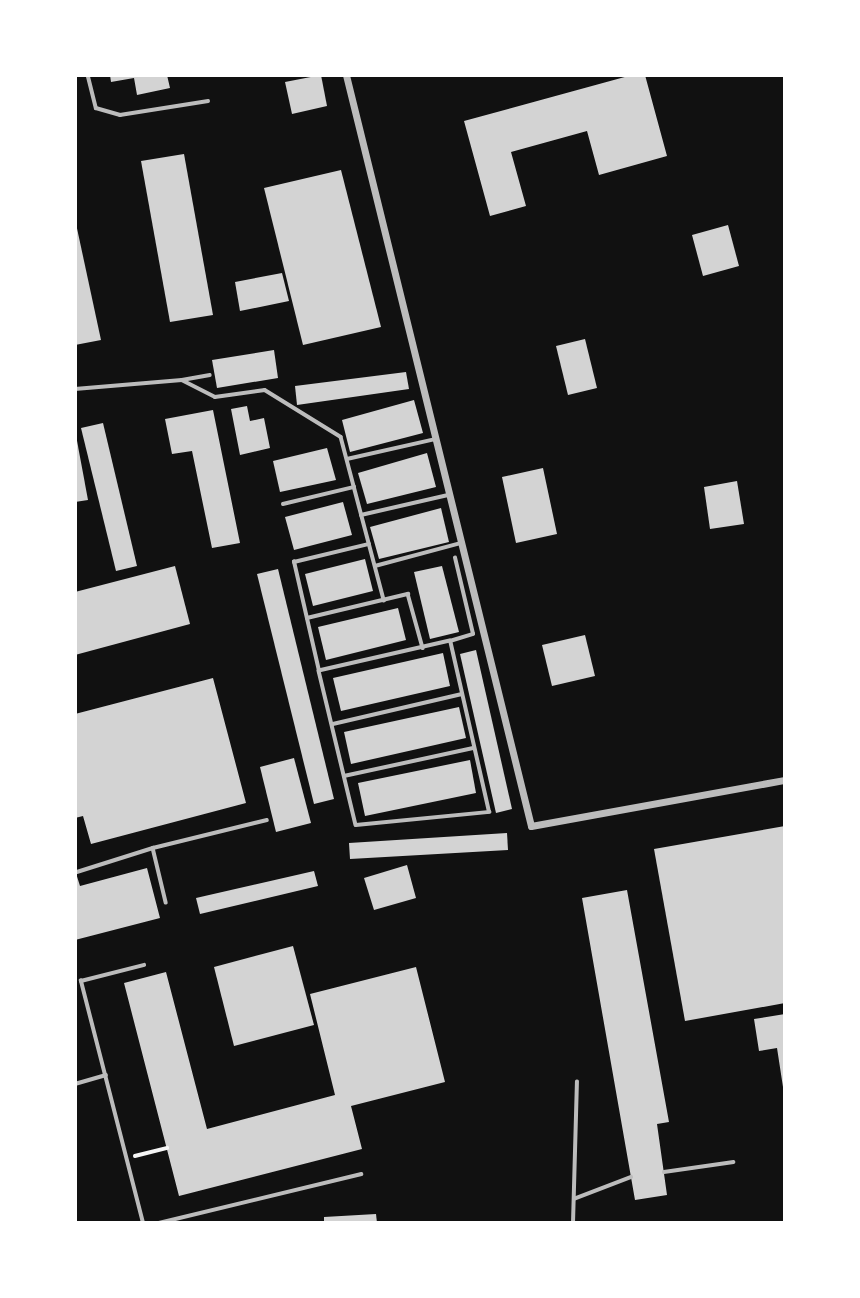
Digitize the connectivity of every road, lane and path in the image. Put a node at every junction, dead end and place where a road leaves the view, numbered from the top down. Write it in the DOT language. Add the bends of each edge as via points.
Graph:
graph roads {
  1 [pos="88,75"];
  2 [pos="346,75"];
  3 [pos="208,102"];
  4 [pos="209,375"];
  5 [pos="182,380"];
  6 [pos="75,390"];
  7 [pos="436,439"];
  8 [pos="347,459"];
  9 [pos="354,487"];
  10 [pos="448,495"];
  11 [pos="283,504"];
  12 [pos="361,515"];
  13 [pos="461,543"];
  14 [pos="369,544"];
  15 [pos="455,558"];
  16 [pos="375,566"];
  17 [pos="384,600"];
  18 [pos="307,618"];
  19 [pos="450,641"];
  20 [pos="423,648"];
  21 [pos="319,671"];
  22 [pos="462,694"];
  23 [pos="333,724"];
  24 [pos="474,748"];
  25 [pos="344,776"];
  26 [pos="785,779"];
  27 [pos="267,820"];
  28 [pos="153,848"];
  29 [pos="77,872"];
  30 [pos="166,902"];
  31 [pos="144,965"];
  32 [pos="106,1075"];
  33 [pos="577,1082"];
  34 [pos="75,1084"];
  35 [pos="167,1148"];
  36 [pos="127,1158"];
  37 [pos="733,1162"];
  38 [pos="664,1172"];
  39 [pos="361,1174"];
  40 [pos="631,1177"];
  41 [pos="574,1199"];
  42 [pos="143,1223"];
  43 [pos="159,1223"];
  44 [pos="573,1223"];
  1 -- 3 [label="lane" via="96,108 120,116"];
  2 -- 7 [label="street"];
  4 -- 5 [label="lane"];
  5 -- 6 [label="lane"];
  5 -- 8 [label="lane" via="215,397 265,390 341,437"];
  7 -- 8 [label="lane"];
  7 -- 10 [label="street"];
  8 -- 9 [label="lane"];
  9 -- 11 [label="lane"];
  9 -- 12 [label="lane"];
  10 -- 12 [label="lane"];
  10 -- 13 [label="street"];
  12 -- 14 [label="lane"];
  13 -- 16 [label="lane"];
  13 -- 26 [label="street" via="531,826"];
  14 -- 16 [label="lane"];
  14 -- 18 [label="lane" via="294,562"];
  15 -- 19 [label="lane" via="473,634"];
  16 -- 17 [label="lane"];
  17 -- 18 [label="lane"];
  17 -- 20 [label="lane" via="408,594"];
  18 -- 21 [label="lane"];
  19 -- 20 [label="lane"];
  19 -- 22 [label="lane"];
  20 -- 21 [label="lane"];
  21 -- 23 [label="lane"];
  22 -- 23 [label="lane"];
  22 -- 24 [label="lane"];
  23 -- 25 [label="lane"];
  24 -- 25 [label="lane"];
  24 -- 25 [label="lane" via="489,812 356,825"];
  27 -- 28 [label="lane"];
  28 -- 29 [label="lane"];
  28 -- 30 [label="lane"];
  31 -- 32 [label="lane" via="81,981"];
  32 -- 34 [label="lane"];
  32 -- 36 [label="lane"];
  33 -- 41 [label="lane"];
  35 -- 36 [label="path"];
  36 -- 42 [label="lane"];
  37 -- 38 [label="lane"];
  39 -- 43 [label="lane"];
  40 -- 41 [label="lane"];
  41 -- 44 [label="lane"];
}
